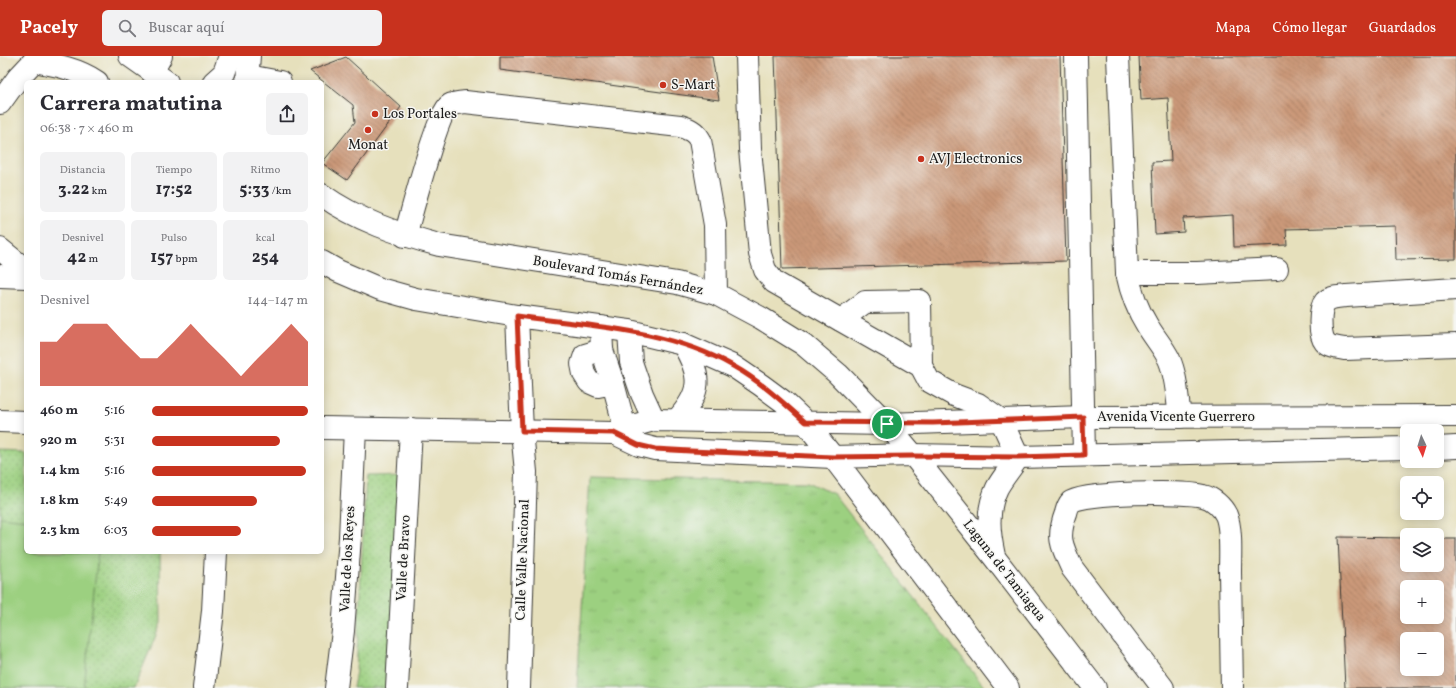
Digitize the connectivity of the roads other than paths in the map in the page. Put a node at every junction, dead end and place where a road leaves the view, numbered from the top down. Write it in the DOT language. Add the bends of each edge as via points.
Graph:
graph roads {
  1 [pos="130,56"];
  2 [pos="230,56"];
  3 [pos="747,56"];
  4 [pos="1076,56"];
  5 [pos="1118,56"];
  6 [pos="31,59"];
  7 [pos="160,70"];
  8 [pos="248,71"];
  9 [pos="61,80"];
  10 [pos="94,80"];
  11 [pos="216,80"];
  12 [pos="274,80"];
  13 [pos="0,103"];
  14 [pos="324,196"];
  15 [pos="404,236"];
  16 [pos="0,249"];
  17 [pos="324,263"];
  18 [pos="24,268"];
  19 [pos="1277,269"];
  20 [pos="1127,273"];
  21 [pos="0,276"];
  22 [pos="24,277"];
  23 [pos="1456,289"];
  24 [pos="716,294"];
  25 [pos="517,316"];
  26 [pos="841,320"];
  27 [pos="601,327"];
  28 [pos="629,331"];
  29 [pos="683,344"];
  30 [pos="1456,345"];
  31 [pos="921,366"];
  32 [pos="1456,416"];
  33 [pos="1083,417"];
  34 [pos="1180,417"];
  35 [pos="654,420"];
  36 [pos="676,420"];
  37 [pos="1001,420"];
  38 [pos="0,421"];
  39 [pos="24,422"];
  40 [pos="805,422"];
  41 [pos="887,424"];
  42 [pos="324,428"];
  43 [pos="355,429"];
  44 [pos="411,429"];
  45 [pos="620,430"];
  46 [pos="522,431"];
  47 [pos="1456,447"];
  48 [pos="1400,448"];
  49 [pos="1444,448"];
  50 [pos="1084,455"];
  51 [pos="913,456"];
  52 [pos="833,457"];
  53 [pos="1018,457"];
  54 [pos="216,554"];
  55 [pos="994,557"];
  56 [pos="204,688"];
  57 [pos="336,688"];
  58 [pos="397,688"];
  59 [pos="519,688"];
  60 [pos="1008,688"];
  61 [pos="1095,688"];
  62 [pos="1163,688"];
  63 [pos="1232,688"];
  1 -- 7 [label="main road"];
  2 -- 11 [label="main road" via="224,73"];
  3 -- 26 [label="main road" via="750,149 760,254 765,270 774,282"];
  4 -- 33 [label="main road"];
  5 -- 20 [label="main road"];
  6 -- 9 [label="main road"];
  6 -- 10 [label="main road" via="62,66"];
  6 -- 13 [label="main road"];
  8 -- 12 [label="main road"];
  14 -- 15 [label="main road, Boulevard Tomás Fernández" via="365,220"];
  15 -- 24 [label="main road, Boulevard Tomás Fernández" via="439,245 677,283"];
  15 -- 24 [label="main road" via="435,135 444,112 450,105 465,102 680,126 696,132 700,140 715,225"];
  16 -- 18 [label="main road"];
  17 -- 25 [label="main road" via="380,289 416,299"];
  19 -- 20 [label="main road"];
  20 -- 34 [label="main road" via="1136,304 1169,359 1174,373"];
  21 -- 22 [label="main road"];
  23 -- 30 [label="main road" via="1331,298 1324,303 1320,328 1325,342 1336,348"];
  24 -- 41 [label="main road, Boulevard Tomás Fernández" via="803,344 838,374"];
  25 -- 27 [label="main road"];
  25 -- 46 [label="main road, Calle Valle Nacional"];
  26 -- 31 [label="main road"];
  26 -- 31 [label="main road" via="865,302 920,301"];
  27 -- 28 [label="main road"];
  27 -- 45 [label="main road" via="602,350 585,354 582,364 589,382 598,386 613,384"];
  28 -- 29 [label="main road"];
  28 -- 35 [label="main road" via="631,362"];
  29 -- 36 [label="main road" via="694,364 697,385 687,408"];
  29 -- 40 [label="main road" via="733,366 784,402"];
  31 -- 37 [label="main road" via="929,381 954,395 978,404"];
  32 -- 34 [label="main road, Avenida Vicente Guerrero"];
  33 -- 34 [label="main road, Avenida Vicente Guerrero"];
  33 -- 37 [label="main road, Avenida Vicente Guerrero"];
  33 -- 50 [label="main road"];
  35 -- 36 [label="main road, Avenida Vicente Guerrero"];
  35 -- 45 [label="main road, Avenida Vicente Guerrero"];
  36 -- 40 [label="main road, Avenida Vicente Guerrero"];
  37 -- 41 [label="main road, Avenida Vicente Guerrero"];
  37 -- 53 [label="main road"];
  38 -- 39 [label="main road"];
  40 -- 41 [label="main road, Avenida Vicente Guerrero"];
  40 -- 52 [label="main road"];
  41 -- 51 [label="main road, Boulevard Tomás Fernández"];
  42 -- 43 [label="main road"];
  43 -- 44 [label="main road"];
  43 -- 57 [label="main road, Valle de los Reyes" via="350,537"];
  44 -- 46 [label="main road"];
  44 -- 58 [label="main road, Valle de Bravo"];
  45 -- 46 [label="main road"];
  45 -- 52 [label="main road" via="638,445 655,449"];
  46 -- 59 [label="main road, Calle Valle Nacional" via="526,472"];
  47 -- 49 [label="main road"];
  48 -- 50 [label="main road"];
  50 -- 53 [label="main road"];
  51 -- 52 [label="main road"];
  51 -- 53 [label="main road"];
  51 -- 55 [label="main road, Laguna de Tamiagua"];
  52 -- 60 [label="main road"];
  53 -- 55 [label="main road" via="997,488 990,512 989,533"];
  54 -- 56 [label="main road" via="213,611"];
  55 -- 61 [label="main road, Laguna de Tamiagua"];
  62 -- 63 [label="main road" via="1076,574 1064,552 1060,536 1062,522 1072,501 1123,494 1176,493 1204,496 1222,508 1227,517 1230,546"];
}
